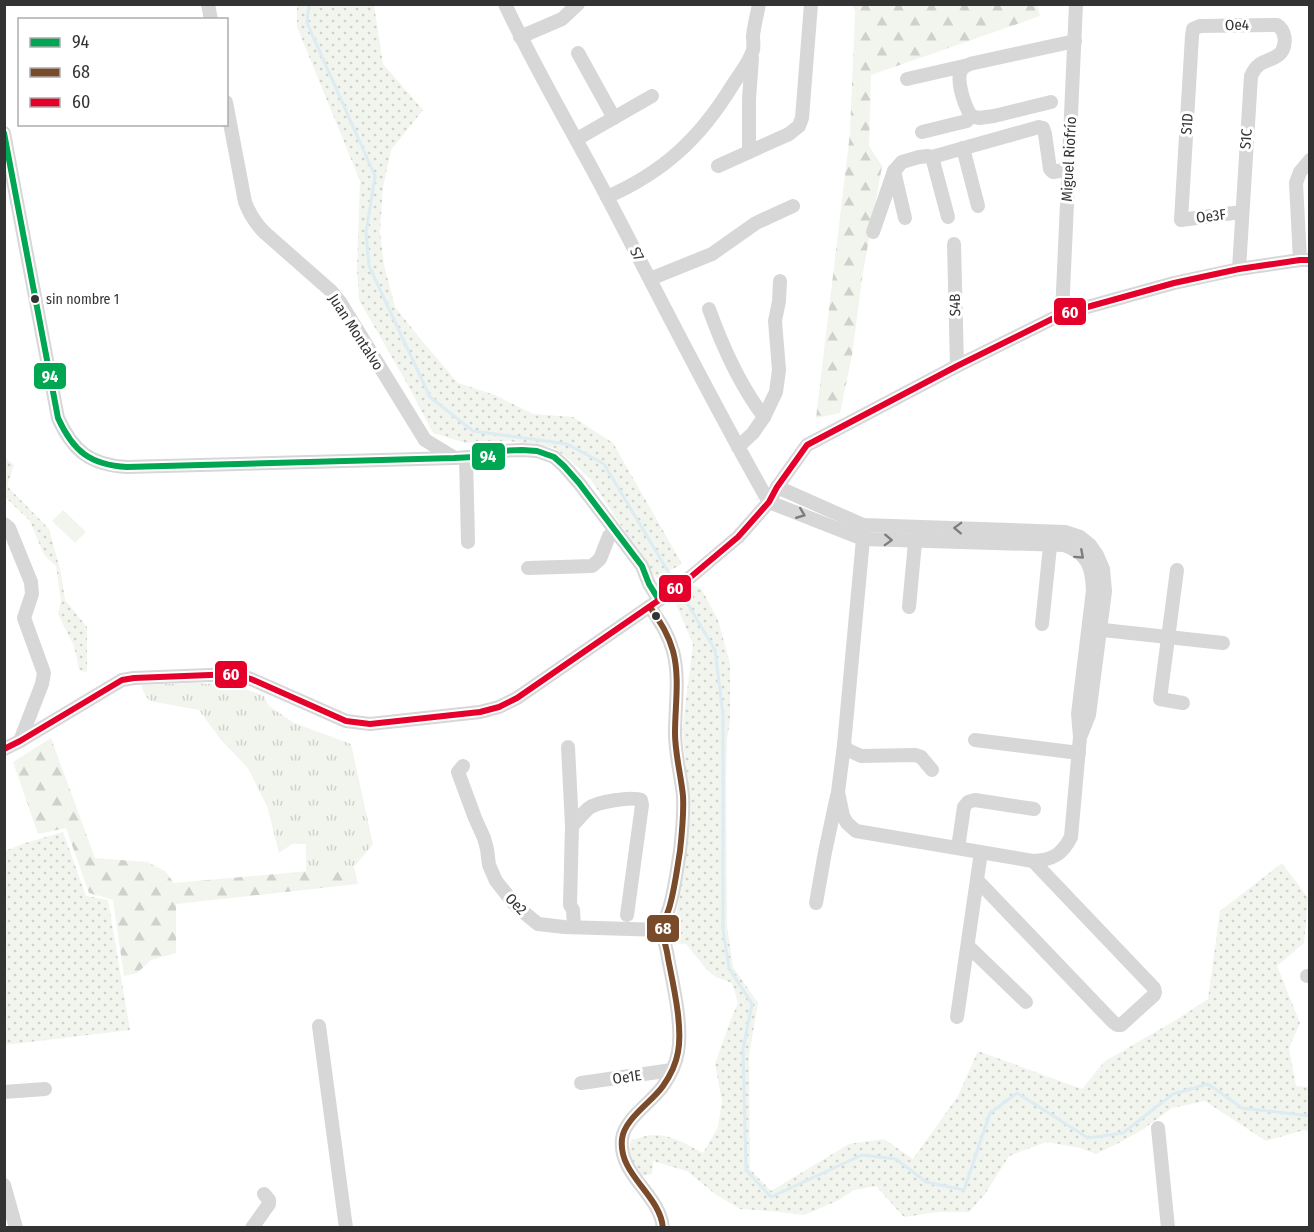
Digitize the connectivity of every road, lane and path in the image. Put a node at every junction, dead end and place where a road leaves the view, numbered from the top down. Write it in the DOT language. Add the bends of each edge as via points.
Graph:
graph roads {
  1 [pos="505,4"];
  2 [pos="578,4"];
  3 [pos="759,4"];
  4 [pos="811,4"];
  5 [pos="1076,4"];
  6 [pos="1281,28"];
  7 [pos="1193,29"];
  8 [pos="520,37"];
  9 [pos="1075,41"];
  10 [pos="753,49"];
  11 [pos="578,53"];
  12 [pos="964,66"];
  13 [pos="907,79"];
  14 [pos="728,92"];
  15 [pos="652,96"];
  16 [pos="749,99"];
  17 [pos="1051,102"];
  18 [pos="228,113"];
  19 [pos="971,116"];
  20 [pos="614,118"];
  21 [pos="922,132"];
  22 [pos="4,133"];
  23 [pos="577,139"];
  24 [pos="963,148"];
  25 [pos="749,152"];
  26 [pos="932,157"];
  27 [pos="1310,160"];
  28 [pos="718,166"];
  29 [pos="1069,169"];
  30 [pos="894,171"];
  31 [pos="607,197"];
  32 [pos="793,206"];
  33 [pos="978,206"];
  34 [pos="1241,212"];
  35 [pos="948,216"];
  36 [pos="904,218"];
  37 [pos="1181,220"];
  38 [pos="873,232"];
  39 [pos="954,244"];
  40 [pos="1305,260"];
  41 [pos="1239,268"];
  42 [pos="650,279"];
  43 [pos="780,281"];
  44 [pos="709,309"];
  45 [pos="1062,314"];
  46 [pos="957,366"];
  47 [pos="764,417"];
  48 [pos="738,447"];
  49 [pos="494,456"];
  50 [pos="460,458"];
  51 [pos="777,487"];
  52 [pos="770,502"];
  53 [pos="4,524"];
  54 [pos="863,532"];
  55 [pos="916,534"];
  56 [pos="609,536"];
  57 [pos="1051,538"];
  58 [pos="468,542"];
  59 [pos="528,568"];
  60 [pos="1177,570"];
  61 [pos="649,584"];
  62 [pos="659,600"];
  63 [pos="909,607"];
  64 [pos="1042,624"];
  65 [pos="1095,629"];
  66 [pos="1168,637"];
  67 [pos="1223,643"];
  68 [pos="1182,703"];
  69 [pos="975,740"];
  70 [pos="20,741"];
  71 [pos="844,745"];
  72 [pos="567,747"];
  73 [pos="4,749"];
  74 [pos="1079,753"];
  75 [pos="463,766"];
  76 [pos="932,770"];
  77 [pos="838,792"];
  78 [pos="570,798"];
  79 [pos="591,807"];
  80 [pos="1034,809"];
  81 [pos="572,826"];
  82 [pos="958,848"];
  83 [pos="981,852"];
  84 [pos="1033,861"];
  85 [pos="977,880"];
  86 [pos="816,903"];
  87 [pos="627,915"];
  88 [pos="569,927"];
  89 [pos="663,930"];
  90 [pos="968,946"];
  91 [pos="1026,1002"];
  92 [pos="957,1017"];
  93 [pos="319,1026"];
  94 [pos="672,1070"];
  95 [pos="581,1083"];
  96 [pos="45,1089"];
  97 [pos="4,1092"];
  98 [pos="1158,1128"];
  99 [pos="4,1185"];
  100 [pos="264,1194"];
  101 [pos="16,1227"];
  102 [pos="252,1227"];
  103 [pos="346,1227"];
  104 [pos="663,1227"];
  105 [pos="1168,1227"];
  1 -- 8 [label="street, S7"];
  2 -- 8 [label="street" via="562,19"];
  3 -- 10 [label="street"];
  4 -- 25 [label="street" via="801,122 789,134"];
  5 -- 9 [label="street, Miguel Riofrío"];
  6 -- 7 [label="street, Oe4" via="1233,25"];
  6 -- 34 [label="street, S1C" via="1285,34 1281,53 1261,63 1251,76"];
  7 -- 37 [label="street, S1D"];
  8 -- 23 [label="street, S7"];
  9 -- 12 [label="street"];
  9 -- 29 [label="street, Miguel Riofrío"];
  10 -- 14 [label="street"];
  10 -- 16 [label="street"];
  11 -- 20 [label="street"];
  12 -- 13 [label="street"];
  12 -- 19 [label="street" via="960,85"];
  14 -- 16 [label="street" via="738,91"];
  14 -- 31 [label="street" via="701,130 663,166"];
  15 -- 20 [label="street"];
  16 -- 25 [label="street"];
  17 -- 19 [label="street" via="994,116"];
  18 -- 50 [label="street, Juan Montalvo" via="249,213 264,232 340,302 425,440"];
  19 -- 21 [label="street" via="967,121"];
  20 -- 23 [label="street"];
  22 -- 50 [label="street" via="58,418 76,448 88,457 99,463 128,467"];
  23 -- 31 [label="street, S7"];
  24 -- 26 [label="street"];
  24 -- 29 [label="street" via="1039,127 1045,134 1050,169"];
  24 -- 33 [label="street"];
  25 -- 28 [label="street"];
  26 -- 30 [label="street" via="902,162"];
  26 -- 35 [label="street"];
  27 -- 40 [label="street" via="1296,183"];
  29 -- 45 [label="street, Miguel Riofrío"];
  30 -- 36 [label="street"];
  30 -- 38 [label="street"];
  31 -- 42 [label="street, S7"];
  32 -- 42 [label="street" via="756,223 712,254"];
  34 -- 37 [label="street, Oe3F"];
  34 -- 41 [label="street, S1C"];
  39 -- 46 [label="street, S4B"];
  40 -- 41 [label="street"];
  41 -- 45 [label="street"];
  42 -- 48 [label="street, S7"];
  43 -- 47 [label="street" via="775,321 779,370 776,392"];
  44 -- 47 [label="street" via="738,377"];
  45 -- 46 [label="street"];
  46 -- 51 [label="street" via="807,446"];
  47 -- 48 [label="street"];
  48 -- 52 [label="street, S7"];
  49 -- 50 [label="street"];
  49 -- 56 [label="street" via="499,460 532,459 549,464 569,483"];
  49 -- 61 [label="street" via="499,451 531,450 549,454 558,461 642,566"];
  50 -- 58 [label="street"];
  51 -- 52 [label="street"];
  51 -- 54 [label="street"];
  52 -- 54 [label="street, one-way"];
  52 -- 62 [label="street" via="738,537"];
  53 -- 70 [label="street" via="31,582 32,594 24,618 44,673"];
  54 -- 55 [label="street"];
  54 -- 71 [label="street"];
  55 -- 57 [label="street"];
  55 -- 63 [label="street"];
  56 -- 59 [label="street" via="600,559 592,566"];
  56 -- 61 [label="street" via="635,572"];
  57 -- 64 [label="street"];
  57 -- 65 [label="street" via="1074,548 1087,561 1092,572"];
  60 -- 66 [label="street"];
  61 -- 62 [label="street"];
  62 -- 70 [label="street" via="517,698 480,712 359,723 235,674 134,678 122,680"];
  62 -- 89 [label="street" via="676,674 675,735 683,797 680,848"];
  65 -- 66 [label="street"];
  65 -- 74 [label="street" via="1089,715 1080,737"];
  66 -- 67 [label="street"];
  66 -- 68 [label="street" via="1160,699"];
  69 -- 74 [label="street"];
  70 -- 73 [label="street"];
  71 -- 76 [label="street" via="861,756 915,755"];
  71 -- 77 [label="street"];
  72 -- 78 [label="street"];
  74 -- 84 [label="street" via="1071,837 1066,848 1052,859"];
  75 -- 88 [label="street, Oe2" via="458,772 496,881 516,906 538,924"];
  77 -- 82 [label="street" via="843,816 856,831"];
  77 -- 86 [label="street"];
  78 -- 79 [label="street" via="580,807"];
  78 -- 81 [label="street"];
  79 -- 81 [label="street"];
  79 -- 87 [label="street" via="641,800"];
  80 -- 82 [label="street" via="968,802"];
  81 -- 88 [label="street" via="573,910"];
  82 -- 83 [label="street"];
  83 -- 84 [label="street"];
  83 -- 85 [label="street"];
  84 -- 85 [label="street" via="1154,988 1154,995 1121,1025 1113,1022"];
  85 -- 90 [label="street"];
  88 -- 89 [label="street, Oe2"];
  89 -- 94 [label="street" via="680,1037"];
  90 -- 91 [label="street"];
  90 -- 92 [label="street"];
  93 -- 103 [label="street"];
  94 -- 95 [label="street, Oe1E"];
  94 -- 104 [label="street" via="663,1086 627,1124 622,1140 633,1175 657,1208"];
  96 -- 97 [label="street"];
  98 -- 105 [label="street"];
  99 -- 101 [label="street"];
  100 -- 102 [label="street" via="269,1204"];
}
